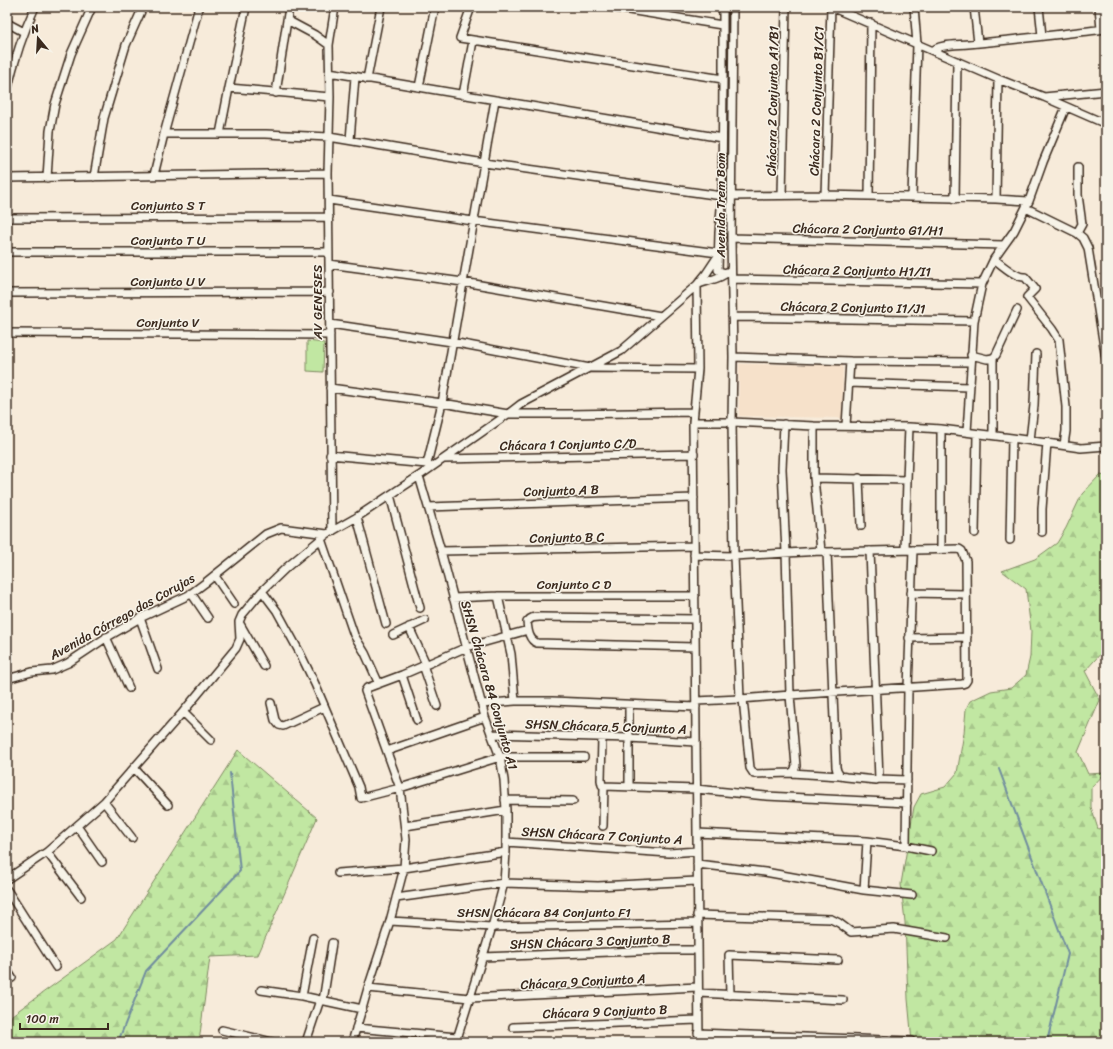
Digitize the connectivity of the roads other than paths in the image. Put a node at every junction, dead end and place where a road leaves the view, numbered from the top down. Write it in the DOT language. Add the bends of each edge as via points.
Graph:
graph roads {
  1 [pos="35,7"];
  2 [pos="92,7"];
  3 [pos="143,7"];
  4 [pos="199,7"];
  5 [pos="246,7"];
  6 [pos="289,7"];
  7 [pos="335,7"];
  8 [pos="381,7"];
  9 [pos="434,7"];
  10 [pos="471,7"];
  11 [pos="610,7"];
  12 [pos="723,7"];
  13 [pos="733,7"];
  14 [pos="786,7"];
  15 [pos="831,7"];
  16 [pos="850,7"];
  17 [pos="914,7"];
  18 [pos="974,7"];
  19 [pos="1038,7"];
  20 [pos="1099,7"];
  21 [pos="851,15"];
  22 [pos="287,20"];
  23 [pos="7,23"];
  24 [pos="871,24"];
  25 [pos="722,25"];
  26 [pos="1103,29"];
  27 [pos="24,32"];
  28 [pos="1042,36"];
  29 [pos="473,41"];
  30 [pos="978,43"];
  31 [pos="918,44"];
  32 [pos="329,45"];
  33 [pos="933,50"];
  34 [pos="957,61"];
  35 [pos="10,66"];
  36 [pos="329,72"];
  37 [pos="355,77"];
  38 [pos="367,78"];
  39 [pos="723,79"];
  40 [pos="998,79"];
  41 [pos="419,87"];
  42 [pos="228,88"];
  43 [pos="7,91"];
  44 [pos="1106,91"];
  45 [pos="276,93"];
  46 [pos="463,95"];
  47 [pos="330,97"];
  48 [pos="1044,97"];
  49 [pos="495,100"];
  50 [pos="1066,107"];
  51 [pos="1106,124"];
  52 [pos="164,134"];
  53 [pos="220,134"];
  54 [pos="329,137"];
  55 [pos="722,138"];
  56 [pos="350,140"];
  57 [pos="484,163"];
  58 [pos="1078,167"];
  59 [pos="328,173"];
  60 [pos="154,175"];
  61 [pos="94,177"];
  62 [pos="7,178"];
  63 [pos="47,178"];
  64 [pos="782,195"];
  65 [pos="825,195"];
  66 [pos="722,196"];
  67 [pos="732,196"];
  68 [pos="869,196"];
  69 [pos="912,198"];
  70 [pos="954,199"];
  71 [pos="996,199"];
  72 [pos="329,200"];
  73 [pos="1027,205"];
  74 [pos="329,216"];
  75 [pos="7,218"];
  76 [pos="473,221"];
  77 [pos="1078,233"];
  78 [pos="731,238"];
  79 [pos="1004,245"];
  80 [pos="7,252"];
  81 [pos="329,252"];
  82 [pos="718,254"];
  83 [pos="994,259"];
  84 [pos="329,264"];
  85 [pos="730,271"];
  86 [pos="732,279"];
  87 [pos="463,282"];
  88 [pos="982,284"];
  89 [pos="697,285"];
  90 [pos="330,292"];
  91 [pos="7,294"];
  92 [pos="1017,310"];
  93 [pos="661,316"];
  94 [pos="732,317"];
  95 [pos="974,321"];
  96 [pos="330,324"];
  97 [pos="7,334"];
  98 [pos="330,335"];
  99 [pos="452,342"];
  100 [pos="1036,354"];
  101 [pos="733,357"];
  102 [pos="971,358"];
  103 [pos="993,358"];
  104 [pos="1106,359"];
  105 [pos="850,361"];
  106 [pos="590,368"];
  107 [pos="698,369"];
  108 [pos="849,383"];
  109 [pos="969,387"];
  110 [pos="330,388"];
  111 [pos="442,403"];
  112 [pos="694,412"];
  113 [pos="508,414"];
  114 [pos="693,422"];
  115 [pos="732,422"];
  116 [pos="784,424"];
  117 [pos="814,426"];
  118 [pos="846,426"];
  119 [pos="909,427"];
  120 [pos="941,429"];
  121 [pos="967,432"];
  122 [pos="977,434"];
  123 [pos="993,435"];
  124 [pos="1012,438"];
  125 [pos="1030,440"];
  126 [pos="1047,442"];
  127 [pos="1064,445"];
  128 [pos="1106,446"];
  129 [pos="694,454"];
  130 [pos="330,455"];
  131 [pos="444,459"];
  132 [pos="429,466"];
  133 [pos="419,476"];
  134 [pos="814,478"];
  135 [pos="859,478"];
  136 [pos="907,480"];
  137 [pos="390,495"];
  138 [pos="694,498"];
  139 [pos="428,507"];
  140 [pos="356,517"];
  141 [pos="861,526"];
  142 [pos="1042,532"];
  143 [pos="975,533"];
  144 [pos="326,535"];
  145 [pos="1010,540"];
  146 [pos="694,546"];
  147 [pos="909,550"];
  148 [pos="941,550"];
  149 [pos="824,551"];
  150 [pos="870,551"];
  151 [pos="441,552"];
  152 [pos="786,552"];
  153 [pos="694,555"];
  154 [pos="734,556"];
  155 [pos="215,576"];
  156 [pos="262,590"];
  157 [pos="191,593"];
  158 [pos="911,593"];
  159 [pos="966,594"];
  160 [pos="498,596"];
  161 [pos="695,596"];
  162 [pos="453,598"];
  163 [pos="234,604"];
  164 [pos="420,608"];
  165 [pos="140,618"];
  166 [pos="208,618"];
  167 [pos="695,619"];
  168 [pos="425,620"];
  169 [pos="239,622"];
  170 [pos="386,624"];
  171 [pos="409,627"];
  172 [pos="528,630"];
  173 [pos="393,635"];
  174 [pos="506,636"];
  175 [pos="106,637"];
  176 [pos="967,637"];
  177 [pos="909,638"];
  178 [pos="467,647"];
  179 [pos="695,647"];
  180 [pos="424,665"];
  181 [pos="264,666"];
  182 [pos="158,669"];
  183 [pos="402,675"];
  184 [pos="7,679"];
  185 [pos="379,684"];
  186 [pos="129,688"];
  187 [pos="908,688"];
  188 [pos="875,690"];
  189 [pos="833,693"];
  190 [pos="790,695"];
  191 [pos="742,699"];
  192 [pos="515,701"];
  193 [pos="271,702"];
  194 [pos="482,704"];
  195 [pos="628,704"];
  196 [pos="696,704"];
  197 [pos="437,706"];
  198 [pos="324,707"];
  199 [pos="183,712"];
  200 [pos="485,717"];
  201 [pos="417,720"];
  202 [pos="491,734"];
  203 [pos="602,738"];
  204 [pos="629,738"];
  205 [pos="211,740"];
  206 [pos="696,742"];
  207 [pos="387,751"];
  208 [pos="500,757"];
  209 [pos="584,757"];
  210 [pos="134,768"];
  211 [pos="791,773"];
  212 [pos="840,776"];
  213 [pos="879,779"];
  214 [pos="907,780"];
  215 [pos="604,786"];
  216 [pos="629,787"];
  217 [pos="400,788"];
  218 [pos="696,789"];
  219 [pos="505,800"];
  220 [pos="573,801"];
  221 [pos="104,802"];
  222 [pos="907,803"];
  223 [pos="168,805"];
  224 [pos="506,810"];
  225 [pos="77,826"];
  226 [pos="405,826"];
  227 [pos="603,826"];
  228 [pos="697,833"];
  229 [pos="132,838"];
  230 [pos="867,841"];
  231 [pos="506,842"];
  232 [pos="906,846"];
  233 [pos="697,851"];
  234 [pos="931,851"];
  235 [pos="47,852"];
  236 [pos="506,852"];
  237 [pos="102,862"];
  238 [pos="697,864"];
  239 [pos="404,868"];
  240 [pos="338,873"];
  241 [pos="7,880"];
  242 [pos="697,881"];
  243 [pos="504,883"];
  244 [pos="7,890"];
  245 [pos="864,890"];
  246 [pos="912,895"];
  247 [pos="81,897"];
  248 [pos="396,898"];
  249 [pos="698,915"];
  250 [pos="390,921"];
  251 [pos="698,923"];
  252 [pos="492,927"];
  253 [pos="313,938"];
  254 [pos="947,938"];
  255 [pos="332,943"];
  256 [pos="698,950"];
  257 [pos="482,957"];
  258 [pos="838,960"];
  259 [pos="56,967"];
  260 [pos="7,970"];
  261 [pos="12,978"];
  262 [pos="368,988"];
  263 [pos="262,990"];
  264 [pos="698,990"];
  265 [pos="730,995"];
  266 [pos="302,996"];
  267 [pos="470,998"];
  268 [pos="844,1000"];
  269 [pos="321,1001"];
  270 [pos="362,1009"];
  271 [pos="698,1020"];
  272 [pos="513,1027"];
  273 [pos="356,1028"];
  274 [pos="222,1030"];
  275 [pos="698,1033"];
  276 [pos="456,1040"];
  277 [pos="910,1041"];
  278 [pos="272,1042"];
  279 [pos="306,1042"];
  280 [pos="352,1042"];
  281 [pos="698,1042"];
  1 -- 27 [label="street"];
  2 -- 63 [label="street" via="71,54 55,104 50,131"];
  3 -- 61 [label="street" via="126,45 104,118"];
  4 -- 52 [label="street"];
  5 -- 42 [label="street"];
  6 -- 22 [label="street"];
  7 -- 32 [label="street, AV GENESES"];
  8 -- 38 [label="street"];
  9 -- 41 [label="street"];
  10 -- 29 [label="street" via="460,38"];
  11 -- 25 [label="street"];
  12 -- 25 [label="street, Avenida Trem Bom"];
  13 -- 67 [label="street, Avenida Trem Bom"];
  14 -- 64 [label="street, Chácara 2 Conjunto A1/B1"];
  15 -- 21 [label="street"];
  15 -- 65 [label="street, Chácara 2 Conjunto B1/C1"];
  16 -- 21 [label="street"];
  17 -- 31 [label="street"];
  18 -- 30 [label="street"];
  19 -- 28 [label="street"];
  20 -- 26 [label="street"];
  21 -- 24 [label="street"];
  22 -- 32 [label="street"];
  22 -- 45 [label="street"];
  23 -- 27 [label="street"];
  24 -- 31 [label="street"];
  24 -- 68 [label="street"];
  25 -- 39 [label="street, Avenida Trem Bom"];
  26 -- 28 [label="street"];
  27 -- 35 [label="street"];
  28 -- 30 [label="street"];
  29 -- 39 [label="street"];
  29 -- 46 [label="street"];
  30 -- 33 [label="street" via="941,46"];
  31 -- 33 [label="street"];
  31 -- 69 [label="street"];
  32 -- 36 [label="street, AV GENESES"];
  33 -- 34 [label="street"];
  34 -- 40 [label="street"];
  34 -- 70 [label="street"];
  35 -- 43 [label="street"];
  36 -- 37 [label="street"];
  36 -- 47 [label="street, AV GENESES"];
  37 -- 38 [label="street"];
  37 -- 56 [label="street"];
  38 -- 41 [label="street"];
  39 -- 55 [label="street, Avenida Trem Bom"];
  40 -- 48 [label="street"];
  40 -- 71 [label="street"];
  41 -- 46 [label="street"];
  42 -- 45 [label="street"];
  42 -- 53 [label="street"];
  44 -- 48 [label="street"];
  45 -- 47 [label="street"];
  46 -- 49 [label="street"];
  47 -- 54 [label="street, AV GENESES"];
  48 -- 50 [label="street"];
  49 -- 55 [label="street"];
  49 -- 57 [label="street"];
  50 -- 51 [label="street"];
  50 -- 73 [label="street"];
  52 -- 53 [label="street"];
  52 -- 60 [label="street"];
  53 -- 54 [label="street"];
  54 -- 56 [label="street"];
  54 -- 59 [label="street, AV GENESES"];
  55 -- 66 [label="street, Avenida Trem Bom"];
  56 -- 57 [label="street"];
  57 -- 66 [label="street"];
  57 -- 76 [label="street"];
  58 -- 77 [label="street" via="1082,224"];
  59 -- 60 [label="street"];
  59 -- 72 [label="street, AV GENESES"];
  60 -- 61 [label="street"];
  61 -- 63 [label="street"];
  62 -- 63 [label="street"];
  64 -- 65 [label="street"];
  64 -- 67 [label="street"];
  65 -- 68 [label="street"];
  66 -- 82 [label="street, Avenida Trem Bom"];
  67 -- 78 [label="street, Avenida Trem Bom"];
  68 -- 69 [label="street"];
  69 -- 70 [label="street"];
  70 -- 71 [label="street"];
  71 -- 73 [label="street"];
  72 -- 74 [label="street, AV GENESES"];
  72 -- 76 [label="street"];
  73 -- 77 [label="street"];
  73 -- 79 [label="street"];
  74 -- 75 [label="street, Conjunto S T"];
  74 -- 81 [label="street, AV GENESES"];
  76 -- 82 [label="street"];
  76 -- 87 [label="street"];
  77 -- 104 [label="street" via="1088,248"];
  78 -- 79 [label="street, Chácara 2 Conjunto G1/H1"];
  78 -- 85 [label="street, Avenida Trem Bom"];
  79 -- 83 [label="street"];
  80 -- 81 [label="street, Conjunto T U"];
  81 -- 84 [label="street, AV GENESES"];
  82 -- 85 [label="street, Avenida Trem Bom" via="718,270"];
  82 -- 89 [label="street"];
  83 -- 88 [label="street"];
  83 -- 127 [label="street" via="1025,277 1035,289 1027,297 1059,340 1066,406"];
  84 -- 87 [label="street"];
  84 -- 90 [label="street, AV GENESES"];
  85 -- 86 [label="street"];
  85 -- 89 [label="street" via="724,276"];
  86 -- 88 [label="street, Chácara 2 Conjunto H1/I1"];
  86 -- 94 [label="street"];
  87 -- 93 [label="street"];
  87 -- 99 [label="street"];
  88 -- 95 [label="street"];
  89 -- 93 [label="street"];
  89 -- 107 [label="street"];
  90 -- 91 [label="street, Conjunto U V"];
  90 -- 96 [label="street, AV GENESES"];
  92 -- 103 [label="street"];
  93 -- 106 [label="street" via="621,351"];
  94 -- 95 [label="street, Chácara 2 Conjunto I1/J1"];
  94 -- 101 [label="street"];
  95 -- 102 [label="street"];
  96 -- 98 [label="street, AV GENESES"];
  96 -- 99 [label="street"];
  97 -- 98 [label="street, Conjunto V"];
  98 -- 110 [label="street, AV GENESES"];
  99 -- 106 [label="street"];
  99 -- 111 [label="street"];
  100 -- 125 [label="street"];
  101 -- 105 [label="street"];
  101 -- 115 [label="street"];
  102 -- 103 [label="street"];
  102 -- 105 [label="street"];
  102 -- 109 [label="street"];
  103 -- 123 [label="street"];
  105 -- 108 [label="street"];
  106 -- 107 [label="street"];
  106 -- 113 [label="street" via="535,396"];
  107 -- 112 [label="street"];
  108 -- 109 [label="street"];
  108 -- 118 [label="street"];
  109 -- 121 [label="street"];
  110 -- 111 [label="street"];
  110 -- 130 [label="street, AV GENESES"];
  111 -- 113 [label="street"];
  111 -- 132 [label="street"];
  112 -- 113 [label="street"];
  112 -- 114 [label="street"];
  113 -- 131 [label="street"];
  114 -- 115 [label="street"];
  114 -- 129 [label="street"];
  115 -- 116 [label="street"];
  115 -- 154 [label="street"];
  116 -- 117 [label="street"];
  116 -- 152 [label="street" via="782,469"];
  117 -- 118 [label="street"];
  117 -- 134 [label="street"];
  118 -- 119 [label="street"];
  119 -- 120 [label="street"];
  119 -- 136 [label="street"];
  120 -- 121 [label="street"];
  120 -- 148 [label="street"];
  121 -- 122 [label="street"];
  122 -- 123 [label="street"];
  122 -- 143 [label="street"];
  123 -- 124 [label="street"];
  124 -- 125 [label="street"];
  124 -- 145 [label="street"];
  125 -- 126 [label="street"];
  126 -- 127 [label="street"];
  126 -- 142 [label="street"];
  127 -- 128 [label="street" via="1081,448"];
  129 -- 131 [label="street, Chácara 1 Conjunto C/D"];
  129 -- 138 [label="street"];
  130 -- 132 [label="street"];
  130 -- 144 [label="street, AV GENESES"];
  131 -- 132 [label="street"];
  132 -- 133 [label="street"];
  133 -- 137 [label="street"];
  133 -- 139 [label="street, SHSN Chácara 84 Conjunto A1"];
  134 -- 135 [label="street"];
  134 -- 149 [label="street"];
  135 -- 136 [label="street"];
  135 -- 141 [label="street"];
  136 -- 147 [label="street"];
  137 -- 140 [label="street"];
  137 -- 164 [label="street"];
  138 -- 139 [label="street, Conjunto A B"];
  138 -- 146 [label="street"];
  139 -- 151 [label="street, SHSN Chácara 84 Conjunto A1"];
  140 -- 144 [label="street"];
  140 -- 170 [label="street"];
  144 -- 155 [label="street, Avenida Córrego das Corujas" via="289,528 275,529"];
  144 -- 156 [label="street"];
  144 -- 185 [label="street, AV GENESES" via="354,635"];
  146 -- 151 [label="street, Conjunto B C"];
  146 -- 153 [label="street"];
  147 -- 148 [label="street"];
  147 -- 150 [label="street"];
  147 -- 158 [label="street"];
  148 -- 159 [label="street" via="962,551 966,561"];
  149 -- 150 [label="street"];
  149 -- 152 [label="street"];
  149 -- 189 [label="street"];
  150 -- 188 [label="street"];
  151 -- 162 [label="street, SHSN Chácara 84 Conjunto A1"];
  152 -- 154 [label="street"];
  152 -- 190 [label="street"];
  153 -- 154 [label="street"];
  153 -- 161 [label="street"];
  154 -- 191 [label="street"];
  155 -- 157 [label="street, Avenida Córrego das Corujas"];
  155 -- 163 [label="street"];
  156 -- 169 [label="street"];
  156 -- 198 [label="street" via="294,642"];
  157 -- 165 [label="street, Avenida Córrego das Corujas"];
  157 -- 166 [label="street"];
  158 -- 159 [label="street"];
  158 -- 177 [label="street"];
  159 -- 176 [label="street"];
  160 -- 161 [label="street, Conjunto C D"];
  160 -- 162 [label="street, Conjunto C D"];
  160 -- 174 [label="street"];
  161 -- 167 [label="street"];
  162 -- 178 [label="street, SHSN Chácara 84 Conjunto A1"];
  165 -- 175 [label="street, Avenida Córrego das Corujas"];
  165 -- 182 [label="street"];
  167 -- 172 [label="street" via="533,617 527,622"];
  167 -- 179 [label="street"];
  168 -- 171 [label="street"];
  169 -- 181 [label="street"];
  169 -- 199 [label="street" via="240,639 236,648"];
  171 -- 173 [label="street"];
  171 -- 180 [label="street"];
  172 -- 174 [label="street"];
  172 -- 179 [label="street" via="533,642 541,643"];
  174 -- 178 [label="street"];
  174 -- 192 [label="street" via="513,666"];
  175 -- 184 [label="street, Avenida Córrego das Corujas" via="68,664"];
  175 -- 186 [label="street"];
  176 -- 177 [label="street"];
  176 -- 187 [label="street" via="965,683"];
  177 -- 187 [label="street"];
  178 -- 180 [label="street"];
  178 -- 194 [label="street, SHSN Chácara 84 Conjunto A1"];
  179 -- 196 [label="street"];
  180 -- 183 [label="street"];
  180 -- 197 [label="street"];
  183 -- 185 [label="street"];
  183 -- 201 [label="street"];
  185 -- 207 [label="street" via="365,690"];
  187 -- 188 [label="street"];
  187 -- 214 [label="street"];
  188 -- 189 [label="street"];
  188 -- 213 [label="street"];
  189 -- 190 [label="street"];
  189 -- 212 [label="street" via="836,767"];
  190 -- 191 [label="street"];
  190 -- 211 [label="street" via="796,766"];
  191 -- 196 [label="street"];
  191 -- 211 [label="street" via="752,772"];
  192 -- 194 [label="street"];
  192 -- 195 [label="street"];
  193 -- 198 [label="street" via="275,720 283,726"];
  194 -- 200 [label="street, SHSN Chácara 84 Conjunto A1"];
  195 -- 196 [label="street"];
  195 -- 204 [label="street"];
  196 -- 206 [label="street"];
  198 -- 217 [label="street" via="359,787 361,798"];
  199 -- 205 [label="street"];
  199 -- 210 [label="street"];
  200 -- 202 [label="street, SHSN Chácara 84 Conjunto A1"];
  200 -- 207 [label="street"];
  202 -- 203 [label="street, SHSN Chácara 5 Conjunto A"];
  202 -- 208 [label="street, SHSN Chácara 84 Conjunto A1"];
  203 -- 204 [label="street, SHSN Chácara 5 Conjunto A"];
  203 -- 215 [label="street" via="601,780"];
  204 -- 206 [label="street, SHSN Chácara 5 Conjunto A"];
  204 -- 216 [label="street"];
  206 -- 218 [label="street"];
  207 -- 217 [label="street"];
  208 -- 209 [label="street"];
  208 -- 217 [label="street"];
  208 -- 219 [label="street, SHSN Chácara 84 Conjunto A1"];
  210 -- 221 [label="street"];
  210 -- 223 [label="street"];
  211 -- 212 [label="street"];
  212 -- 213 [label="street"];
  213 -- 214 [label="street"];
  214 -- 222 [label="street"];
  215 -- 216 [label="street"];
  215 -- 227 [label="street"];
  216 -- 218 [label="street"];
  217 -- 226 [label="street"];
  218 -- 222 [label="street" via="766,796"];
  218 -- 228 [label="street"];
  219 -- 220 [label="street"];
  219 -- 224 [label="street, SHSN Chácara 84 Conjunto A1"];
  221 -- 225 [label="street"];
  221 -- 229 [label="street"];
  222 -- 232 [label="street"];
  224 -- 226 [label="street"];
  224 -- 231 [label="street, SHSN Chácara 84 Conjunto A1"];
  225 -- 235 [label="street"];
  225 -- 237 [label="street"];
  226 -- 239 [label="street"];
  228 -- 230 [label="street"];
  228 -- 233 [label="street"];
  230 -- 232 [label="street"];
  230 -- 245 [label="street"];
  231 -- 233 [label="street, SHSN Chácara 7 Conjunto A" via="669,853"];
  231 -- 236 [label="street, SHSN Chácara 84 Conjunto A1"];
  232 -- 234 [label="street"];
  233 -- 238 [label="street"];
  235 -- 241 [label="street"];
  235 -- 247 [label="street"];
  236 -- 239 [label="street"];
  236 -- 243 [label="street, SHSN Chácara 84 Conjunto A1"];
  238 -- 242 [label="street"];
  238 -- 245 [label="street" via="765,872"];
  239 -- 240 [label="street"];
  239 -- 248 [label="street"];
  242 -- 243 [label="street" via="598,886"];
  242 -- 249 [label="street"];
  243 -- 248 [label="street"];
  243 -- 252 [label="street, SHSN Chácara 84 Conjunto A1"];
  244 -- 259 [label="street"];
  245 -- 246 [label="street"];
  248 -- 250 [label="street"];
  249 -- 251 [label="street"];
  249 -- 254 [label="street" via="831,920 851,932 894,929"];
  250 -- 252 [label="street, SHSN Chácara 84 Conjunto F1"];
  250 -- 262 [label="street"];
  251 -- 252 [label="street, SHSN Chácara 84 Conjunto F1"];
  251 -- 256 [label="street"];
  252 -- 257 [label="street, SHSN Chácara 84 Conjunto A1"];
  253 -- 266 [label="street"];
  255 -- 269 [label="street"];
  256 -- 257 [label="street, SHSN Chácara 3 Conjunto B"];
  256 -- 264 [label="street"];
  257 -- 267 [label="street, SHSN Chácara 84 Conjunto A1"];
  258 -- 265 [label="street" via="729,955"];
  260 -- 261 [label="street"];
  262 -- 267 [label="street, Chácara 9 Conjunto A"];
  262 -- 270 [label="street"];
  263 -- 266 [label="street"];
  264 -- 265 [label="street, Chácara 9 Conjunto A"];
  264 -- 267 [label="street, Chácara 9 Conjunto A"];
  264 -- 271 [label="street"];
  265 -- 268 [label="street, Chácara 9 Conjunto A"];
  266 -- 269 [label="street"];
  267 -- 276 [label="street, SHSN Chácara 84 Conjunto A1"];
  269 -- 270 [label="street"];
  269 -- 279 [label="street"];
  270 -- 273 [label="street"];
  271 -- 272 [label="street, Chácara 9 Conjunto B"];
  271 -- 275 [label="street"];
  273 -- 276 [label="street"];
  273 -- 280 [label="street"];
  274 -- 278 [label="street"];
  275 -- 277 [label="street"];
  275 -- 281 [label="street"];
}
